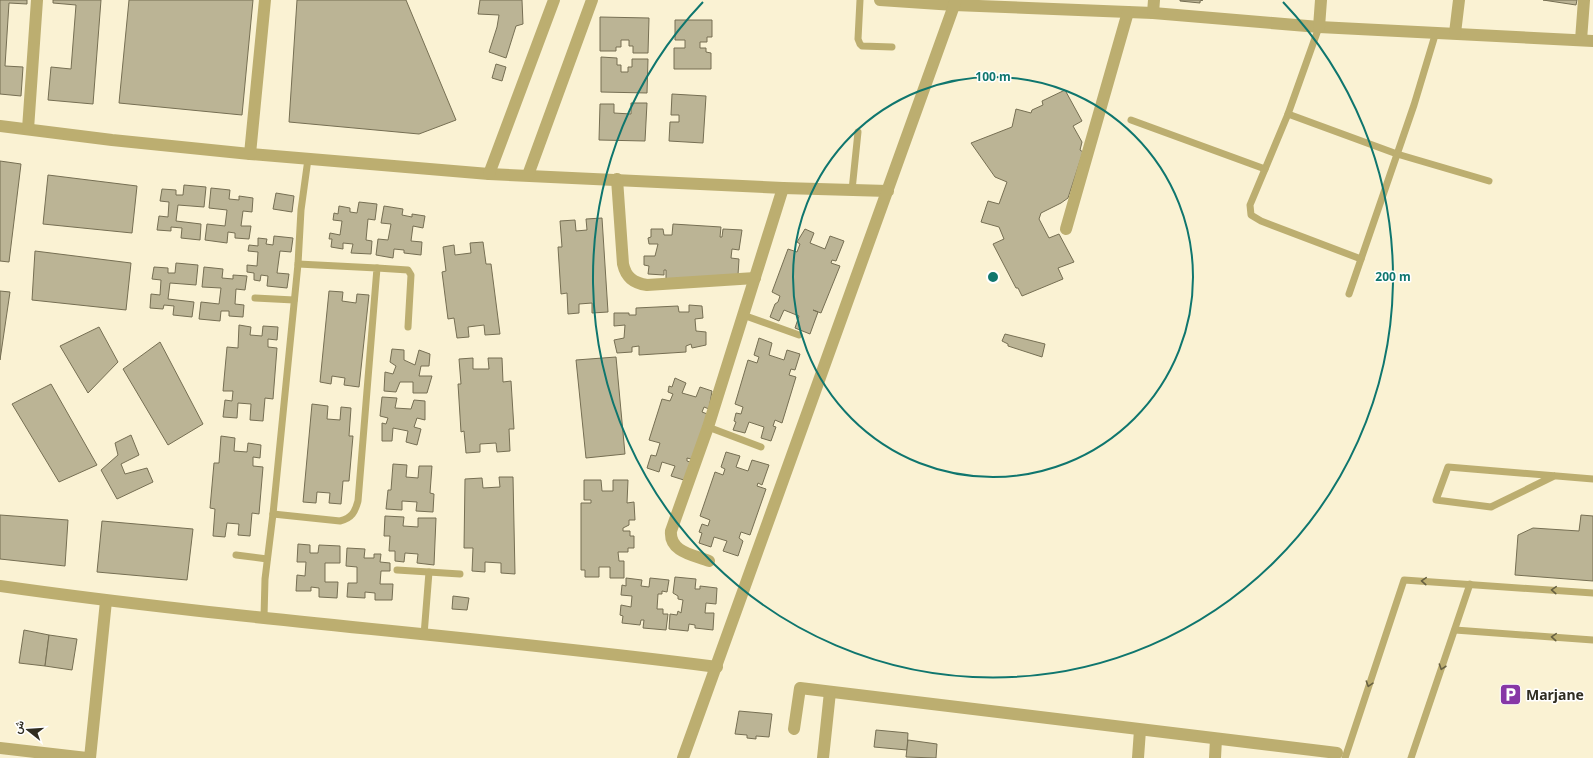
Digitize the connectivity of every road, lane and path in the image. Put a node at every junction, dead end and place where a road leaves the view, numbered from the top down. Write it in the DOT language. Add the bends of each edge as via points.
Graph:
graph roads {
  1 [pos="37,0"];
  2 [pos="265,0"];
  3 [pos="554,0"];
  4 [pos="592,0"];
  5 [pos="860,0"];
  6 [pos="880,0"];
  7 [pos="1154,0"];
  8 [pos="1321,0"];
  9 [pos="1459,0"];
  10 [pos="1584,0"];
  11 [pos="955,2"];
  12 [pos="1128,12"];
  13 [pos="1154,12"];
  14 [pos="1319,27"];
  15 [pos="1436,32"];
  16 [pos="1455,33"];
  17 [pos="1580,40"];
  18 [pos="1593,41"];
  19 [pos="892,47"];
  20 [pos="1288,114"];
  21 [pos="1131,120"];
  22 [pos="0,126"];
  23 [pos="28,129"];
  24 [pos="858,132"];
  25 [pos="250,154"];
  26 [pos="1397,154"];
  27 [pos="308,160"];
  28 [pos="1265,169"];
  29 [pos="489,174"];
  30 [pos="528,175"];
  31 [pos="617,179"];
  32 [pos="1490,181"];
  33 [pos="783,188"];
  34 [pos="852,190"];
  35 [pos="888,191"];
  36 [pos="1066,229"];
  37 [pos="1361,259"];
  38 [pos="298,264"];
  39 [pos="377,268"];
  40 [pos="755,278"];
  41 [pos="1348,294"];
  42 [pos="255,298"];
  43 [pos="294,300"];
  44 [pos="743,315"];
  45 [pos="408,327"];
  46 [pos="799,335"];
  47 [pos="708,427"];
  48 [pos="761,447"];
  49 [pos="1554,476"];
  50 [pos="1593,479"];
  51 [pos="274,514"];
  52 [pos="236,555"];
  53 [pos="267,559"];
  54 [pos="709,561"];
  55 [pos="397,570"];
  56 [pos="429,572"];
  57 [pos="460,574"];
  58 [pos="1470,584"];
  59 [pos="0,586"];
  60 [pos="1593,593"];
  61 [pos="106,601"];
  62 [pos="264,617"];
  63 [pos="1455,630"];
  64 [pos="424,635"];
  65 [pos="1593,640"];
  66 [pos="717,667"];
  67 [pos="830,692"];
  68 [pos="794,729"];
  69 [pos="1140,730"];
  70 [pos="1216,739"];
  71 [pos="0,748"];
  72 [pos="1341,756"];
  73 [pos="87,758"];
  74 [pos="90,758"];
  75 [pos="683,758"];
  76 [pos="823,758"];
  77 [pos="1138,758"];
  78 [pos="1215,758"];
  79 [pos="1412,758"];
  1 -- 23 [label="street"];
  2 -- 25 [label="street"];
  3 -- 29 [label="street"];
  4 -- 30 [label="street"];
  5 -- 19 [label="lane" via="860,44"];
  6 -- 11 [label="street"];
  7 -- 13 [label="street"];
  8 -- 14 [label="street"];
  9 -- 16 [label="street"];
  10 -- 17 [label="street"];
  11 -- 12 [label="street"];
  11 -- 35 [label="street"];
  12 -- 13 [label="street"];
  12 -- 36 [label="street"];
  13 -- 14 [label="street"];
  14 -- 15 [label="street"];
  14 -- 20 [label="lane"];
  15 -- 16 [label="street"];
  15 -- 26 [label="lane"];
  16 -- 17 [label="street"];
  17 -- 18 [label="street"];
  20 -- 26 [label="lane"];
  20 -- 28 [label="lane"];
  21 -- 28 [label="lane"];
  22 -- 23 [label="street"];
  23 -- 25 [label="street"];
  24 -- 34 [label="lane"];
  25 -- 27 [label="street"];
  26 -- 32 [label="lane"];
  26 -- 37 [label="lane"];
  27 -- 29 [label="street"];
  27 -- 38 [label="lane" via="301,210"];
  28 -- 37 [label="lane" via="1250,205 1251,215 1260,221"];
  29 -- 30 [label="street"];
  30 -- 31 [label="street"];
  31 -- 33 [label="street"];
  31 -- 40 [label="street" via="623,264 629,278 634,282 647,285"];
  33 -- 34 [label="street"];
  33 -- 40 [label="street"];
  34 -- 35 [label="street"];
  35 -- 66 [label="street"];
  37 -- 41 [label="lane"];
  38 -- 39 [label="lane"];
  38 -- 43 [label="lane"];
  39 -- 45 [label="lane" via="402,268 408,270 411,275"];
  39 -- 51 [label="lane" via="356,510 348,519 340,521"];
  40 -- 44 [label="street"];
  42 -- 43 [label="lane"];
  43 -- 51 [label="lane"];
  44 -- 46 [label="lane"];
  44 -- 47 [label="street"];
  47 -- 48 [label="lane"];
  47 -- 54 [label="street" via="671,536 677,548"];
  49 -- 49 [label="lane" via="1491,507 1436,500 1448,467"];
  49 -- 50 [label="lane"];
  51 -- 53 [label="lane"];
  52 -- 53 [label="lane"];
  53 -- 62 [label="lane"];
  55 -- 56 [label="lane"];
  56 -- 57 [label="lane"];
  56 -- 64 [label="lane"];
  60 -- 58 [label="lane, one-way"];
  58 -- 63 [label="lane"];
  58 -- 72 [label="lane, one-way" via="1404,580"];
  59 -- 61 [label="street"];
  61 -- 62 [label="street"];
  61 -- 74 [label="street"];
  62 -- 64 [label="street"];
  65 -- 63 [label="lane, one-way"];
  63 -- 79 [label="lane, one-way"];
  64 -- 66 [label="street" via="602,652"];
  66 -- 75 [label="street"];
  67 -- 68 [label="street" via="800,688"];
  67 -- 69 [label="street"];
  67 -- 76 [label="street"];
  69 -- 70 [label="street"];
  69 -- 77 [label="street"];
  70 -- 72 [label="street"];
  70 -- 78 [label="street"];
  71 -- 73 [label="street"];
}
